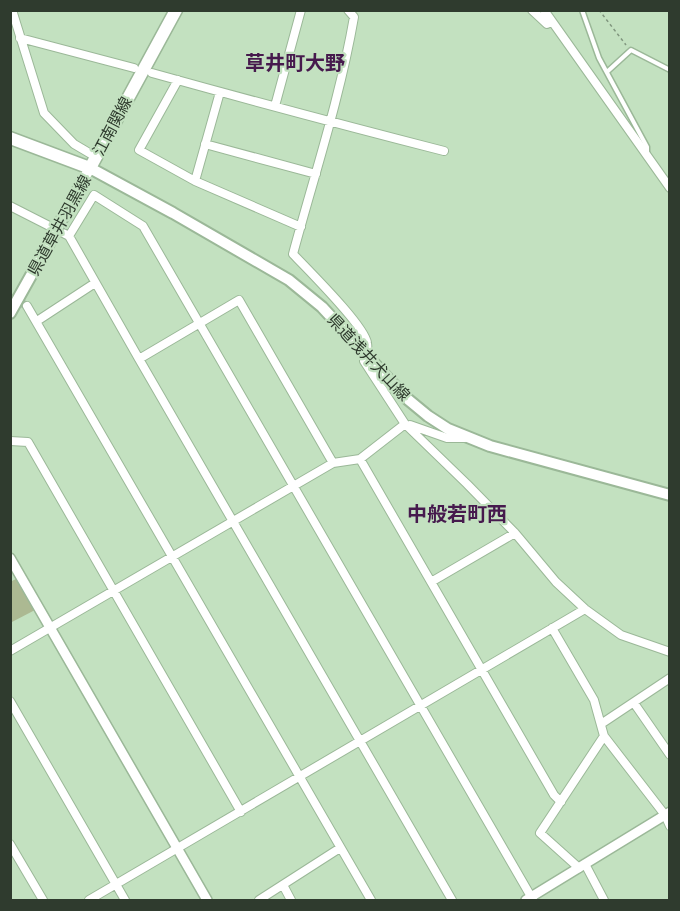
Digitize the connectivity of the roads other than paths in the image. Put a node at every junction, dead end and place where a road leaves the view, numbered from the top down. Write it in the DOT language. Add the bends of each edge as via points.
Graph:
graph roads {
  1 [pos="12,10"];
  2 [pos="176,10"];
  3 [pos="301,10"];
  4 [pos="532,10"];
  5 [pos="544,10"];
  6 [pos="582,10"];
  7 [pos="350,11"];
  8 [pos="551,22"];
  9 [pos="20,38"];
  10 [pos="134,68"];
  11 [pos="669,70"];
  12 [pos="608,71"];
  13 [pos="152,73"];
  14 [pos="178,80"];
  15 [pos="220,92"];
  16 [pos="275,106"];
  17 [pos="331,123"];
  18 [pos="10,138"];
  19 [pos="205,144"];
  20 [pos="444,151"];
  21 [pos="647,158"];
  22 [pos="93,162"];
  23 [pos="316,174"];
  24 [pos="195,181"];
  25 [pos="669,188"];
  26 [pos="10,206"];
  27 [pos="301,227"];
  28 [pos="69,236"];
  29 [pos="95,283"];
  30 [pos="27,306"];
  31 [pos="10,314"];
  32 [pos="37,321"];
  33 [pos="199,323"];
  34 [pos="367,355"];
  35 [pos="139,359"];
  36 [pos="405,424"];
  37 [pos="469,439"];
  38 [pos="10,441"];
  39 [pos="360,459"];
  40 [pos="333,463"];
  41 [pos="294,486"];
  42 [pos="669,495"];
  43 [pos="233,521"];
  44 [pos="515,533"];
  45 [pos="172,557"];
  46 [pos="10,558"];
  47 [pos="431,582"];
  48 [pos="113,591"];
  49 [pos="585,609"];
  50 [pos="50,628"];
  51 [pos="552,628"];
  52 [pos="10,651"];
  53 [pos="669,652"];
  54 [pos="482,671"];
  55 [pos="669,678"];
  56 [pos="10,701"];
  57 [pos="634,703"];
  58 [pos="421,707"];
  59 [pos="601,724"];
  60 [pos="604,736"];
  61 [pos="360,742"];
  62 [pos="669,755"];
  63 [pos="299,778"];
  64 [pos="561,802"];
  65 [pos="241,812"];
  66 [pos="667,813"];
  67 [pos="669,826"];
  68 [pos="10,844"];
  69 [pos="177,848"];
  70 [pos="340,848"];
  71 [pos="582,866"];
  72 [pos="116,885"];
  73 [pos="282,885"];
  74 [pos="43,900"];
  75 [pos="89,900"];
  76 [pos="125,900"];
  77 [pos="207,900"];
  78 [pos="260,900"];
  79 [pos="291,900"];
  80 [pos="371,900"];
  81 [pos="452,900"];
  82 [pos="530,900"];
  83 [pos="604,900"];
  1 -- 9 [label="street"];
  2 -- 22 [label="main road, 江南関線"];
  3 -- 16 [label="street"];
  4 -- 8 [label="street" via="547,24"];
  5 -- 8 [label="street"];
  6 -- 12 [label="lane"];
  7 -- 17 [label="street" via="354,17"];
  8 -- 21 [label="street"];
  9 -- 10 [label="street"];
  9 -- 22 [label="street" via="44,112"];
  11 -- 12 [label="lane" via="631,50"];
  12 -- 21 [label="lane" via="647,147"];
  13 -- 14 [label="street"];
  14 -- 15 [label="street"];
  14 -- 24 [label="street" via="139,150"];
  15 -- 16 [label="street"];
  15 -- 19 [label="street"];
  16 -- 17 [label="street"];
  17 -- 20 [label="street"];
  17 -- 23 [label="street"];
  18 -- 22 [label="main road, 江南関線"];
  19 -- 23 [label="street"];
  19 -- 24 [label="street"];
  21 -- 25 [label="street"];
  22 -- 31 [label="main road, 県道草井羽黒線, bridge"];
  22 -- 34 [label="main road, 県道浅井犬山線" via="289,280 322,307"];
  23 -- 27 [label="street"];
  24 -- 27 [label="street"];
  26 -- 28 [label="street"];
  27 -- 34 [label="street" via="293,254 350,315 368,341"];
  28 -- 29 [label="street"];
  28 -- 33 [label="street" via="94,195 143,226"];
  29 -- 32 [label="street"];
  29 -- 35 [label="street"];
  30 -- 32 [label="street"];
  32 -- 45 [label="street"];
  33 -- 35 [label="street"];
  33 -- 40 [label="street" via="240,300"];
  33 -- 41 [label="street"];
  34 -- 36 [label="street" via="364,362"];
  34 -- 37 [label="main road, 県道浅井犬山線" via="428,416"];
  35 -- 43 [label="street"];
  36 -- 37 [label="street" via="447,438"];
  36 -- 39 [label="street"];
  36 -- 44 [label="street"];
  37 -- 42 [label="main road, 県道浅井犬山線"];
  38 -- 48 [label="street" via="28,442"];
  39 -- 40 [label="street"];
  39 -- 47 [label="street"];
  40 -- 41 [label="street"];
  41 -- 43 [label="street"];
  41 -- 58 [label="street"];
  43 -- 45 [label="street"];
  43 -- 61 [label="street"];
  44 -- 47 [label="street"];
  44 -- 49 [label="street" via="556,582"];
  45 -- 48 [label="street"];
  45 -- 63 [label="street"];
  46 -- 50 [label="street"];
  47 -- 54 [label="street"];
  48 -- 50 [label="street"];
  48 -- 65 [label="street"];
  49 -- 51 [label="street"];
  49 -- 53 [label="street" via="621,635"];
  50 -- 52 [label="street"];
  50 -- 69 [label="street"];
  51 -- 54 [label="street"];
  51 -- 59 [label="street" via="594,700"];
  54 -- 58 [label="street"];
  54 -- 64 [label="street"];
  55 -- 57 [label="street"];
  56 -- 72 [label="street"];
  57 -- 59 [label="street"];
  57 -- 62 [label="street"];
  58 -- 61 [label="street"];
  58 -- 82 [label="street"];
  59 -- 60 [label="street"];
  60 -- 64 [label="street"];
  60 -- 66 [label="street"];
  61 -- 63 [label="street"];
  61 -- 81 [label="street"];
  63 -- 65 [label="street"];
  63 -- 70 [label="street"];
  64 -- 71 [label="street" via="540,833"];
  65 -- 69 [label="street"];
  66 -- 67 [label="street"];
  66 -- 71 [label="street"];
  68 -- 74 [label="street"];
  69 -- 72 [label="street"];
  69 -- 77 [label="street"];
  70 -- 73 [label="street"];
  70 -- 80 [label="street"];
  71 -- 82 [label="street"];
  71 -- 83 [label="street"];
  72 -- 75 [label="street"];
  72 -- 76 [label="street"];
  73 -- 78 [label="street"];
  73 -- 79 [label="street"];
}
